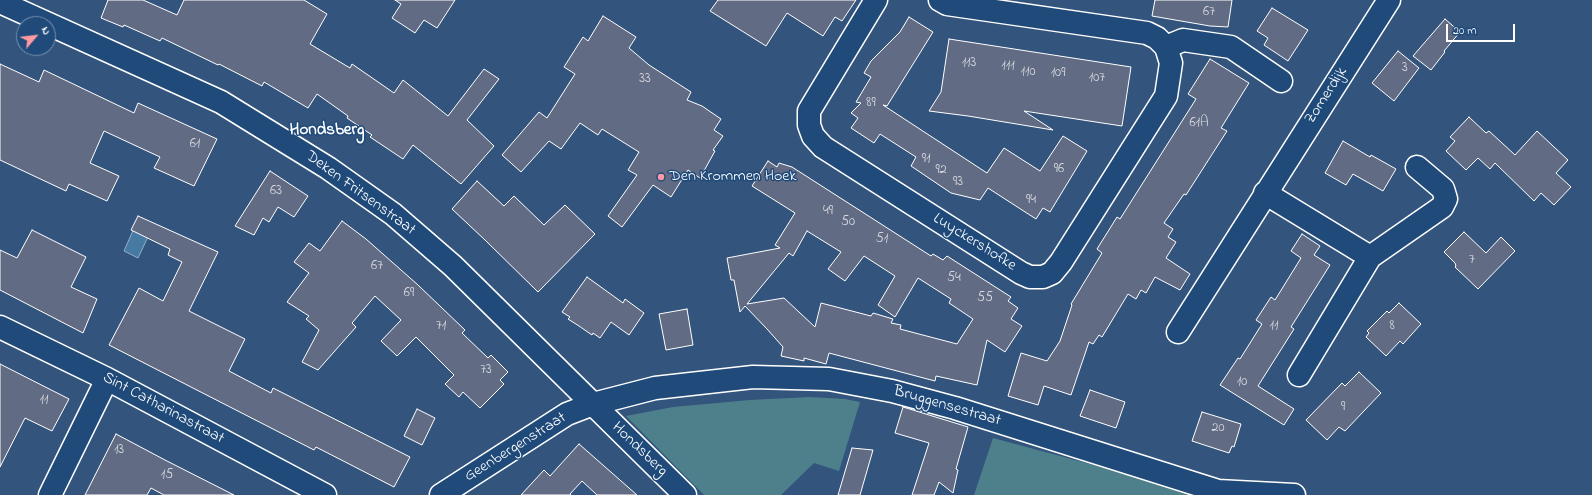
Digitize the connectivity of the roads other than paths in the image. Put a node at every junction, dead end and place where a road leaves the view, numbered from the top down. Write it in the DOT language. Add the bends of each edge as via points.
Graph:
graph roads {
  1 [pos="876,0"];
  2 [pos="940,0"];
  3 [pos="1389,0"];
  4 [pos="0,2"];
  5 [pos="1166,47"];
  6 [pos="1281,81"];
  7 [pos="1418,166"];
  8 [pos="1265,193"];
  9 [pos="1370,257"];
  10 [pos="0,326"];
  11 [pos="1178,332"];
  12 [pos="1299,375"];
  13 [pos="107,379"];
  14 [pos="593,404"];
  15 [pos="50,495"];
  16 [pos="325,495"];
  17 [pos="441,495"];
  18 [pos="686,495"];
  19 [pos="1294,495"];
  1 -- 5 [label="street, Luyckershofke" via="809,112 809,125 813,136 823,147 1030,277 1043,277 1061,262 1166,96 1171,64"];
  2 -- 5 [label="street" via="947,4 1147,33"];
  3 -- 8 [label="street, Zomerdijk"];
  4 -- 14 [label="street, Deken Fritsenstraat" via="221,102 328,168 393,214 453,266"];
  5 -- 6 [label="street" via="1183,40 1231,47"];
  7 -- 9 [label="street" via="1443,189 1446,199 1442,207"];
  8 -- 9 [label="street"];
  8 -- 11 [label="street, Zomerdijk"];
  9 -- 12 [label="street"];
  10 -- 13 [label="street, Sint Catharinastraat"];
  13 -- 15 [label="street"];
  13 -- 16 [label="street, Sint Catharinastraat"];
  14 -- 17 [label="street, Geenbergenstraat" via="567,414"];
  14 -- 18 [label="street, Hondsberg"];
  14 -- 19 [label="street, Bruggensestraat" via="655,388 753,377 829,379 892,391 955,408 1218,491"];
}
